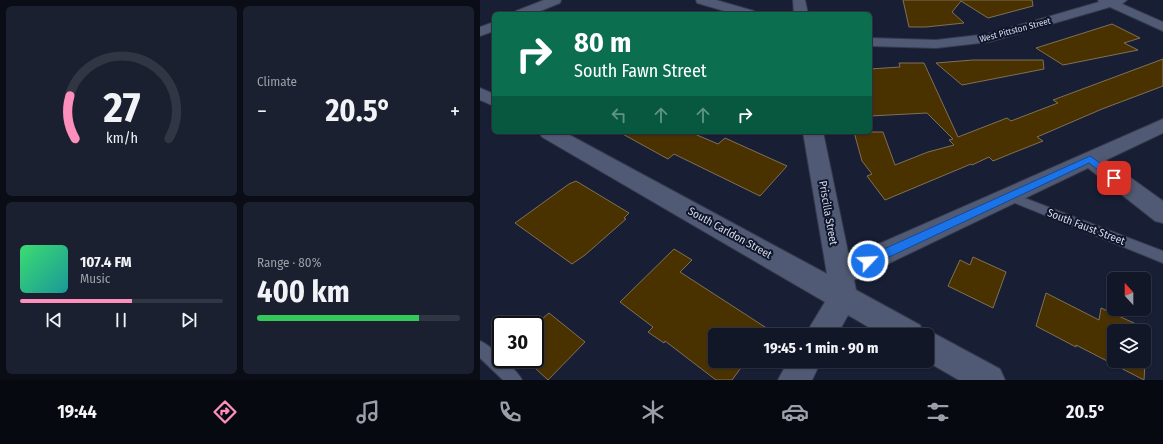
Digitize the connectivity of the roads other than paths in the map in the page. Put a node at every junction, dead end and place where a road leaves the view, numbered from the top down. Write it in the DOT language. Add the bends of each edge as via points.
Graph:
graph roads {
  1 [pos="555,0"];
  2 [pos="702,0"];
  3 [pos="799,0"];
  4 [pos="1112,1"];
  5 [pos="527,11"];
  6 [pos="742,12"];
  7 [pos="801,12"];
  8 [pos="492,27"];
  9 [pos="1163,27"];
  10 [pos="480,32"];
  11 [pos="872,42"];
  12 [pos="480,93"];
  13 [pos="492,100"];
  14 [pos="1163,125"];
  15 [pos="553,134"];
  16 [pos="813,134"];
  17 [pos="1090,159"];
  18 [pos="1009,196"];
  19 [pos="1163,214"];
  20 [pos="1163,257"];
  21 [pos="842,286"];
  22 [pos="824,328"];
  23 [pos="900,328"];
  24 [pos="480,348"];
  25 [pos="934,349"];
  26 [pos="802,368"];
  27 [pos="514,380"];
  28 [pos="794,380"];
  29 [pos="989,380"];
  1 -- 5 [label="street"];
  2 -- 6 [label="street"];
  3 -- 7 [label="street"];
  4 -- 9 [label="street"];
  4 -- 11 [label="street, West Pittston Street" via="989,38 936,44"];
  8 -- 10 [label="street"];
  12 -- 13 [label="street"];
  14 -- 17 [label="street"];
  15 -- 21 [label="street, South Carldon Street"];
  16 -- 21 [label="street, Priscilla Street"];
  17 -- 18 [label="street"];
  17 -- 19 [label="street"];
  18 -- 20 [label="lane, South Faust Street"];
  18 -- 21 [label="street"];
  21 -- 22 [label="street"];
  21 -- 23 [label="street, South Carldon Street"];
  24 -- 27 [label="lane"];
  25 -- 29 [label="street"];
  26 -- 28 [label="street"];
}
